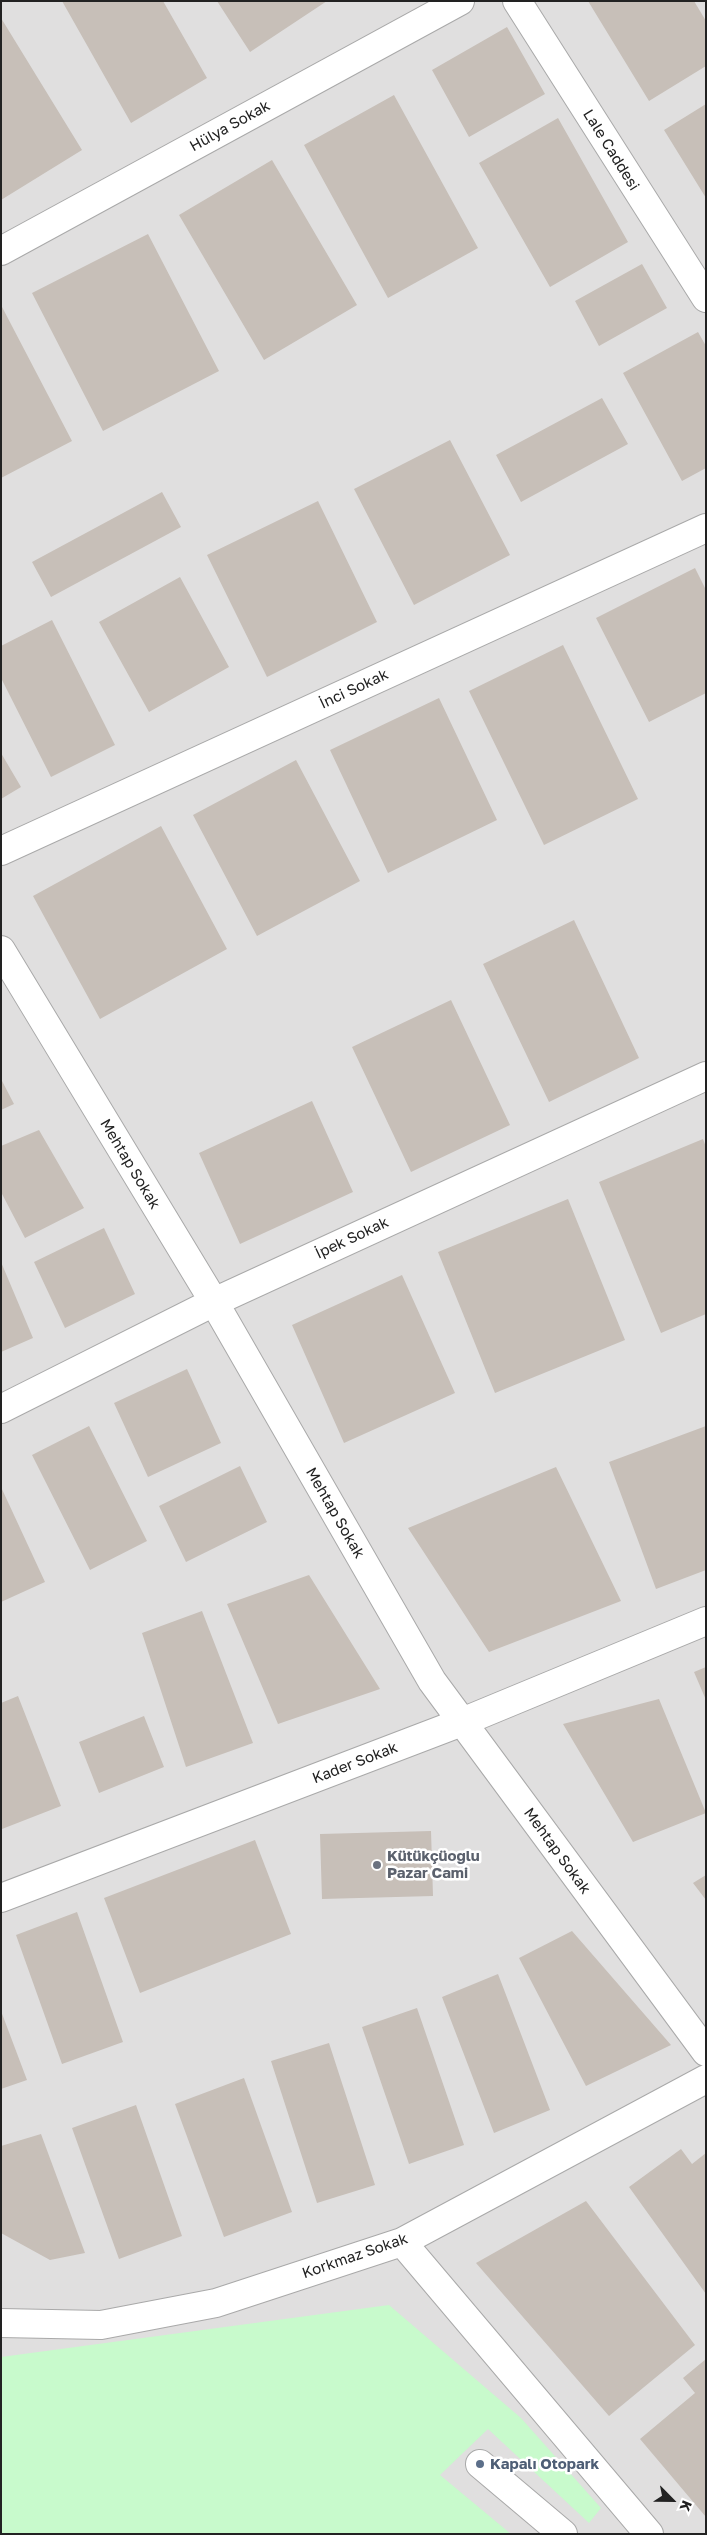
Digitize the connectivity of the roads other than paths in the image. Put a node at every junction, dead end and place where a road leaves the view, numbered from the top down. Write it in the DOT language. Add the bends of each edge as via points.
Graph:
graph roads {
  1 [pos="460,1"];
  2 [pos="517,1"];
  3 [pos="1,251"];
  4 [pos="706,298"];
  5 [pos="706,528"];
  6 [pos="1,851"];
  7 [pos="1,950"];
  8 [pos="706,1076"];
  9 [pos="214,1302"];
  10 [pos="1,1409"];
  11 [pos="706,1621"];
  12 [pos="462,1722"];
  13 [pos="1,1898"];
  14 [pos="706,2052"];
  15 [pos="706,2079"];
  16 [pos="402,2242"];
  17 [pos="1,2323"];
  18 [pos="480,2464"];
  19 [pos="563,2534"];
  20 [pos="649,2534"];
  1 -- 3 [label="street, Hülya Sokak"];
  2 -- 4 [label="street, Lale Caddesi"];
  5 -- 6 [label="street, İnci Sokak"];
  7 -- 9 [label="street, Mehtap Sokak"];
  8 -- 9 [label="street, İpek Sokak"];
  9 -- 10 [label="street, İpek Sokak"];
  9 -- 12 [label="street, Mehtap Sokak" via="432,1681"];
  11 -- 12 [label="street, Kader Sokak"];
  12 -- 13 [label="street, Kader Sokak"];
  12 -- 14 [label="street, Mehtap Sokak"];
  15 -- 16 [label="street, Korkmaz Sokak"];
  16 -- 17 [label="street, Korkmaz Sokak" via="209,2304 101,2326"];
  16 -- 20 [label="street"];
  18 -- 19 [label="street"];
}
